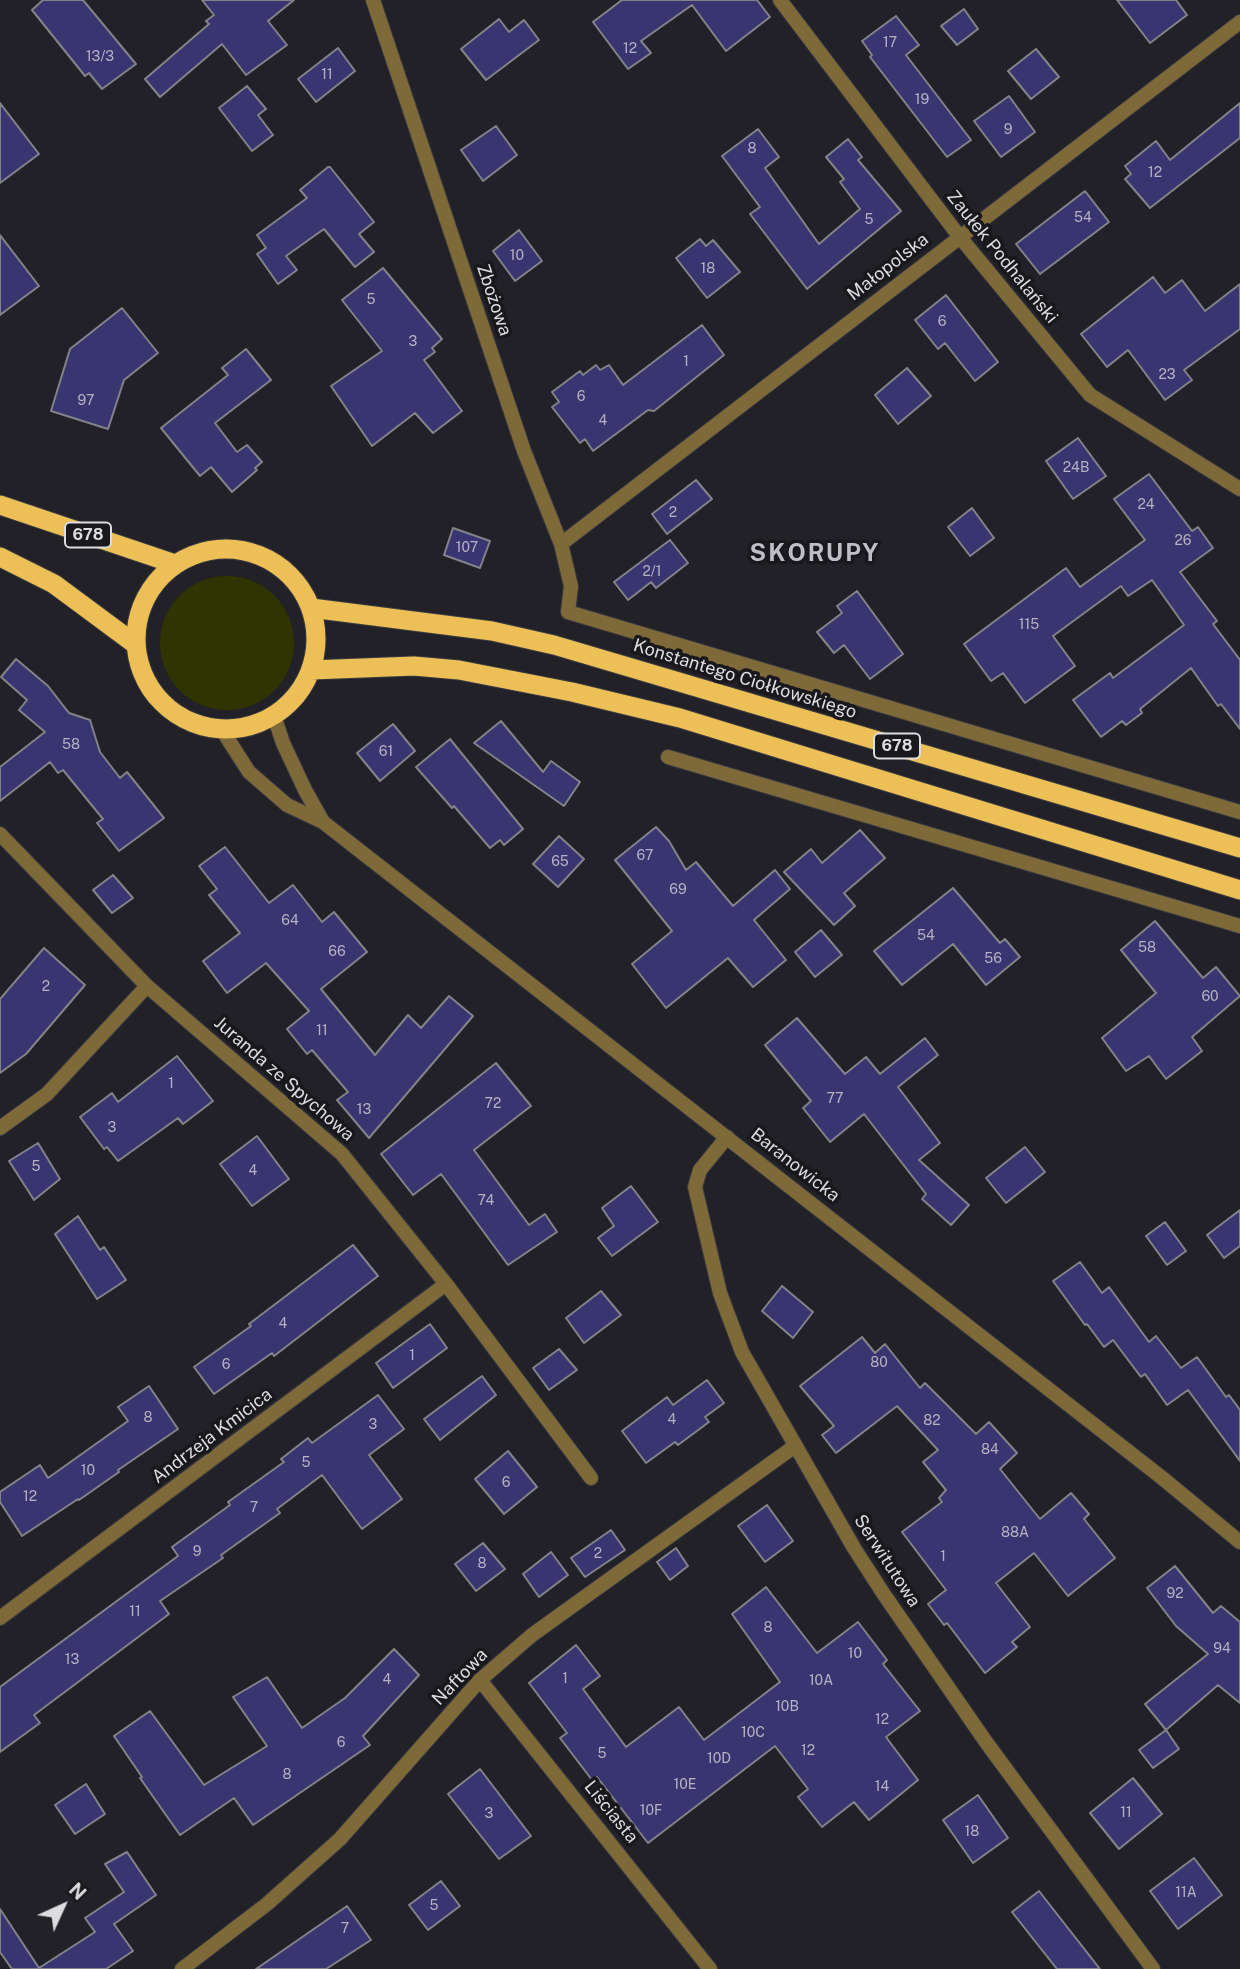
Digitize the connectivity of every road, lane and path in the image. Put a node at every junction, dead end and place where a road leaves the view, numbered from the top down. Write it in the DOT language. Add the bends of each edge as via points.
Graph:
graph roads {
  1 [pos="373,0"];
  2 [pos="780,0"];
  3 [pos="1240,22"];
  4 [pos="959,236"];
  5 [pos="1240,489"];
  6 [pos="0,505"];
  7 [pos="561,544"];
  8 [pos="0,557"];
  9 [pos="175,564"];
  10 [pos="311,608"];
  11 [pos="135,644"];
  12 [pos="311,670"];
  13 [pos="274,716"];
  14 [pos="222,730"];
  15 [pos="668,757"];
  16 [pos="1240,812"];
  17 [pos="323,822"];
  18 [pos="0,834"];
  19 [pos="1240,848"];
  20 [pos="1240,890"];
  21 [pos="1240,926"];
  22 [pos="147,986"];
  23 [pos="0,1128"];
  24 [pos="727,1137"];
  25 [pos="446,1284"];
  26 [pos="795,1446"];
  27 [pos="590,1478"];
  28 [pos="1240,1542"];
  29 [pos="0,1618"];
  30 [pos="480,1680"];
  31 [pos="182,1969"];
  32 [pos="710,1969"];
  33 [pos="1153,1969"];
  1 -- 7 [label="street, Zbożowa" via="524,451"];
  2 -- 4 [label="street, Zaułek Podhalański"];
  3 -- 4 [label="street, Małopolska"];
  4 -- 5 [label="street, Zaułek Podhalański" via="1090,395"];
  4 -- 7 [label="street, Małopolska"];
  6 -- 9 [label="highway, 678"];
  7 -- 16 [label="street, Zbożowa" via="571,586 568,612"];
  8 -- 11 [label="highway" via="54,584"];
  9 -- 10 [label="highway" via="223,548 260,555 297,583"];
  9 -- 11 [label="highway" via="153,586 139,613"];
  10 -- 12 [label="highway" via="316,650"];
  10 -- 19 [label="highway, Konstantego Ciołkowskiego / 678" via="492,631 554,645"];
  11 -- 14 [label="highway" via="153,693 172,712 195,725"];
  12 -- 13 [label="highway" via="290,704"];
  12 -- 20 [label="highway, 678" via="414,666 572,692 680,718"];
  13 -- 14 [label="highway" via="249,727"];
  13 -- 17 [label="street, Baranowicka" via="304,790"];
  14 -- 17 [label="street, Baranowicka" via="249,772 287,805"];
  15 -- 21 [label="street"];
  17 -- 24 [label="street, Baranowicka"];
  18 -- 22 [label="street, Juranda ze Spychowa"];
  22 -- 23 [label="street" via="47,1094"];
  22 -- 25 [label="street, Juranda ze Spychowa" via="342,1154"];
  24 -- 26 [label="street, Serwitutowa" via="700,1170 695,1187 720,1293 742,1352"];
  24 -- 28 [label="street, Baranowicka"];
  25 -- 27 [label="street, Juranda ze Spychowa"];
  25 -- 29 [label="street, Andrzeja Kmicica"];
  26 -- 30 [label="street, Naftowa" via="532,1635"];
  26 -- 33 [label="street, Serwitutowa" via="854,1548 928,1660"];
  30 -- 31 [label="street, Naftowa" via="340,1839 267,1904"];
  30 -- 32 [label="street, Liściasta"];
}
